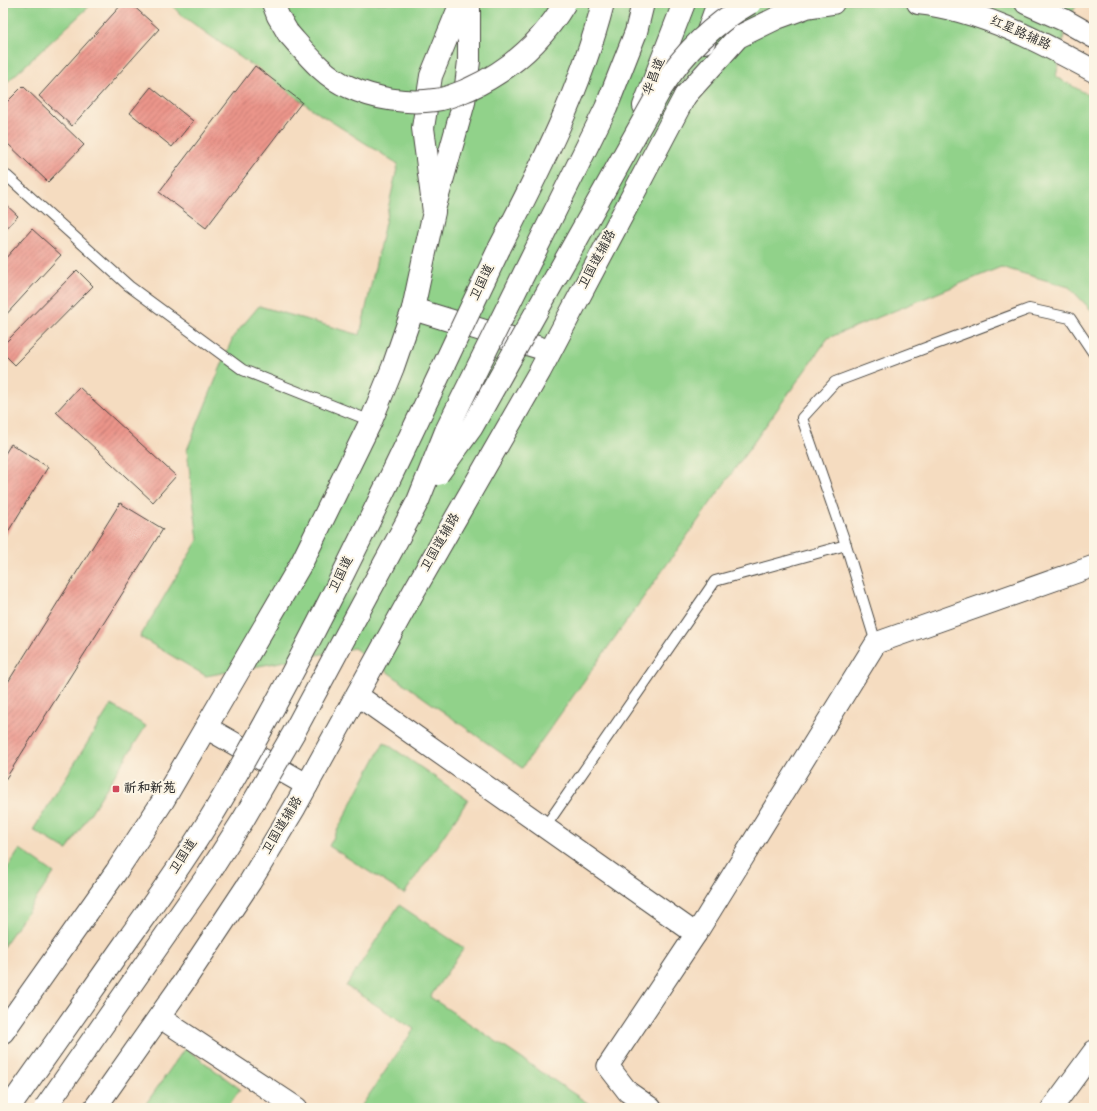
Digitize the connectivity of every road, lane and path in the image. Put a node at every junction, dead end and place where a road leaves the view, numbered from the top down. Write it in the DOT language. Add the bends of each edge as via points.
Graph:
graph roads {
  1 [pos="273,3"];
  2 [pos="461,3"];
  3 [pos="469,3"];
  4 [pos="565,3"];
  5 [pos="603,3"];
  6 [pos="643,3"];
  7 [pos="684,3"];
  8 [pos="718,3"];
  9 [pos="750,3"];
  10 [pos="833,3"];
  11 [pos="918,3"];
  12 [pos="1026,3"];
  13 [pos="804,5"];
  14 [pos="962,7"];
  15 [pos="1094,37"];
  16 [pos="1094,71"];
  17 [pos="685,96"];
  18 [pos="625,152"];
  19 [pos="7,176"];
  20 [pos="434,212"];
  21 [pos="413,309"];
  22 [pos="550,351"];
  23 [pos="1094,354"];
  24 [pos="371,421"];
  25 [pos="418,501"];
  26 [pos="846,545"];
  27 [pos="1094,566"];
  28 [pos="876,643"];
  29 [pos="357,695"];
  30 [pos="207,728"];
  31 [pos="307,786"];
  32 [pos="545,827"];
  33 [pos="696,934"];
  34 [pos="159,1018"];
  35 [pos="3,1032"];
  36 [pos="1094,1051"];
  37 [pos="274,1102"];
  38 [pos="9,1108"];
  39 [pos="45,1108"];
  40 [pos="95,1108"];
  41 [pos="297,1108"];
  42 [pos="651,1108"];
  43 [pos="1052,1108"];
  1 -- 4 [label="main road, bridge" via="288,33 324,71 348,87 374,96 409,101 436,100 461,92 505,69 532,47"];
  2 -- 20 [label="main road" via="431,76 423,128"];
  3 -- 20 [label="main road" via="469,61 464,102"];
  5 -- 38 [label="main road, 卫国道, bridge" via="585,67 541,166 294,670 215,810 166,885"];
  6 -- 25 [label="main road, bridge" via="636,32 606,108 450,425"];
  7 -- 18 [label="main road, 华昌道, bridge"];
  8 -- 17 [label="main road"];
  9 -- 18 [label="main road, bridge" via="718,24 676,65"];
  10 -- 13 [label="main road"];
  11 -- 14 [label="main road, 红星路辅路"];
  12 -- 15 [label="main road"];
  13 -- 17 [label="main road, 卫国道辅路" via="738,37"];
  14 -- 16 [label="main road, 红星路辅路"];
  17 -- 22 [label="main road, 卫国道辅路"];
  18 -- 25 [label="main road, bridge" via="472,427"];
  19 -- 24 [label="lane" via="128,286 243,370"];
  20 -- 21 [label="main road"];
  21 -- 22 [label="main road"];
  21 -- 24 [label="main road"];
  22 -- 29 [label="main road, 卫国道辅路"];
  23 -- 26 [label="lane" via="1070,318 1029,309 834,382 802,418"];
  24 -- 30 [label="main road" via="302,562"];
  25 -- 39 [label="main road, bridge" via="244,820 155,953"];
  26 -- 28 [label="lane"];
  26 -- 32 [label="lane" via="716,581"];
  27 -- 28 [label="street"];
  28 -- 33 [label="street"];
  29 -- 31 [label="main road, 卫国道辅路"];
  29 -- 32 [label="street"];
  30 -- 31 [label="main road"];
  30 -- 35 [label="main road" via="116,872"];
  31 -- 34 [label="main road, 卫国道辅路" via="250,882"];
  32 -- 33 [label="street"];
  33 -- 42 [label="street" via="608,1066 628,1092"];
  34 -- 37 [label="street"];
  34 -- 40 [label="main road, 卫国道辅路"];
  36 -- 43 [label="street"];
  37 -- 41 [label="street"];
}
